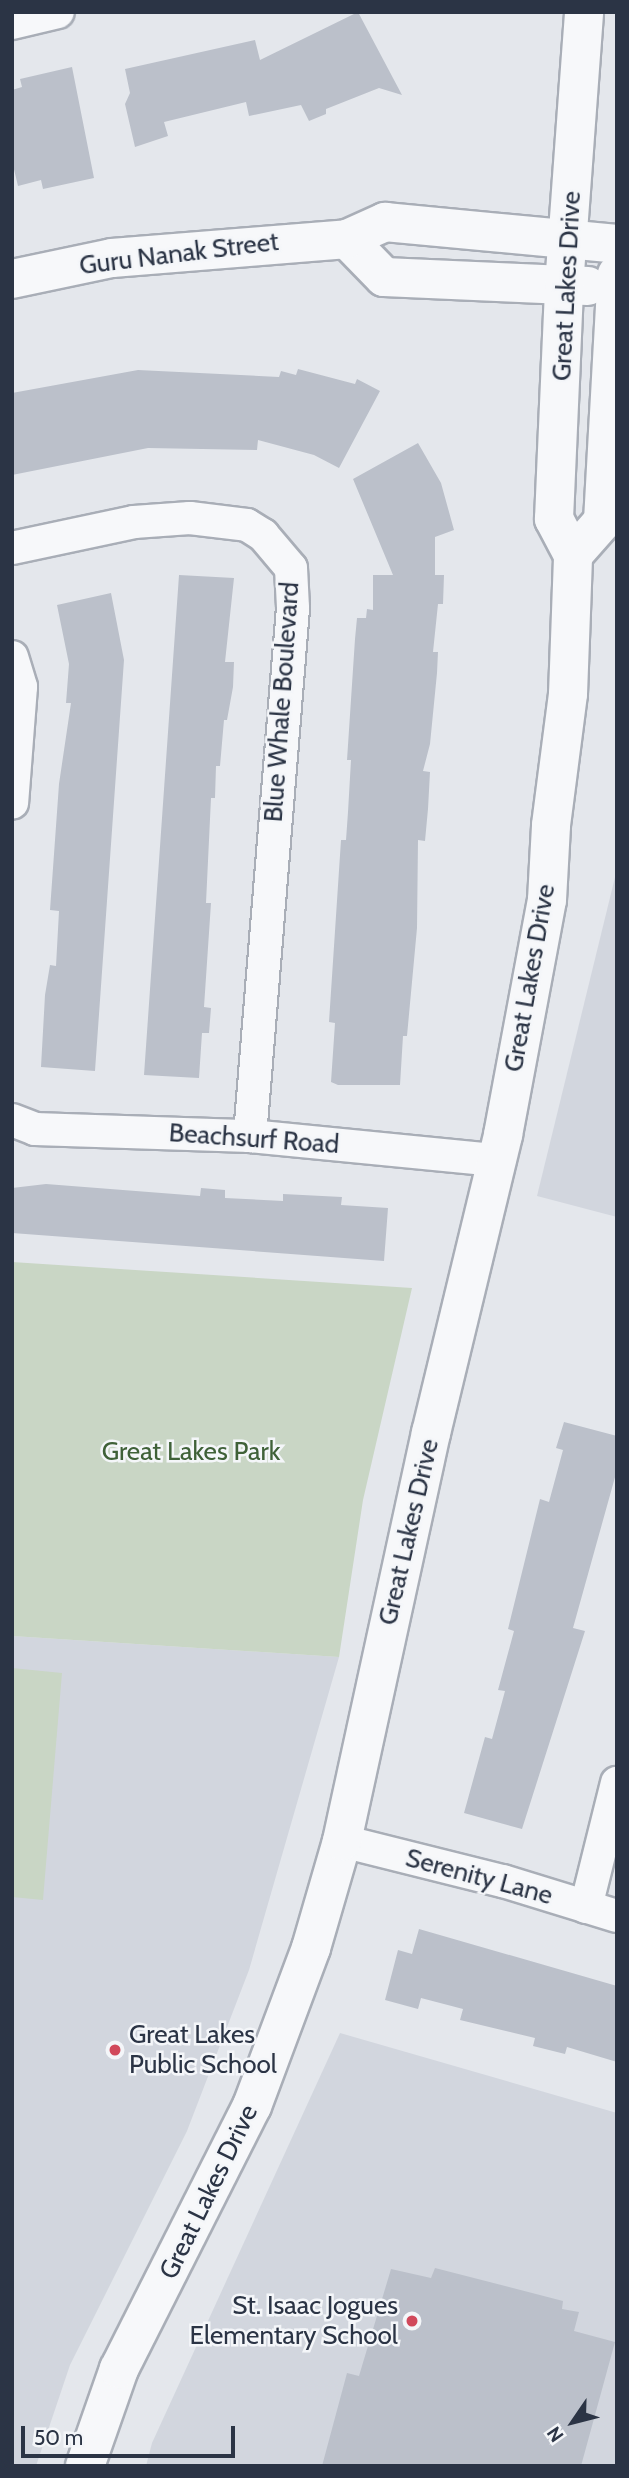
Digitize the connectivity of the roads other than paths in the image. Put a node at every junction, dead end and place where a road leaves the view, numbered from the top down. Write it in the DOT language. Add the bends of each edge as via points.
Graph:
graph roads {
  1 [pos="58,12"];
  2 [pos="584,12"];
  3 [pos="12,23"];
  4 [pos="568,237"];
  5 [pos="347,239"];
  6 [pos="617,244"];
  7 [pos="12,279"];
  8 [pos="616,281"];
  9 [pos="564,286"];
  10 [pos="12,548"];
  11 [pos="573,555"];
  12 [pos="12,657"];
  13 [pos="12,803"];
  14 [pos="12,1120"];
  15 [pos="250,1136"];
  16 [pos="496,1160"];
  17 [pos="617,1783"];
  18 [pos="342,1841"];
  19 [pos="586,1907"];
  20 [pos="617,1916"];
  21 [pos="85,2466"];
  1 -- 3 [label="street"];
  2 -- 4 [label="street, Great Lakes Drive"];
  4 -- 5 [label="street, Guru Nanak Street" via="385,222"];
  4 -- 6 [label="street, Guru Nanak Street"];
  4 -- 9 [label="street, Great Lakes Drive"];
  5 -- 7 [label="street, Guru Nanak Street" via="112,258"];
  5 -- 9 [label="street" via="384,277"];
  8 -- 9 [label="street"];
  8 -- 11 [label="street, Great Lakes Drive" via="603,521"];
  9 -- 11 [label="street, Great Lakes Drive" via="554,519"];
  10 -- 15 [label="street, Blue Whale Boulevard" via="134,522 190,518 247,526 264,535 291,568 293,608"];
  11 -- 16 [label="street, Great Lakes Drive" via="568,694 551,825 547,900"];
  12 -- 13 [label="street" via="21,687"];
  14 -- 15 [label="street, Beachsurf Road" via="35,1129"];
  15 -- 16 [label="street, Beachsurf Road"];
  16 -- 18 [label="street, Great Lakes Drive"];
  17 -- 19 [label="street"];
  18 -- 19 [label="street, Serenity Lane"];
  18 -- 21 [label="street, Great Lakes Drive" via="311,1948 252,2106 119,2369"];
  19 -- 20 [label="street, Serenity Lane"];
}
